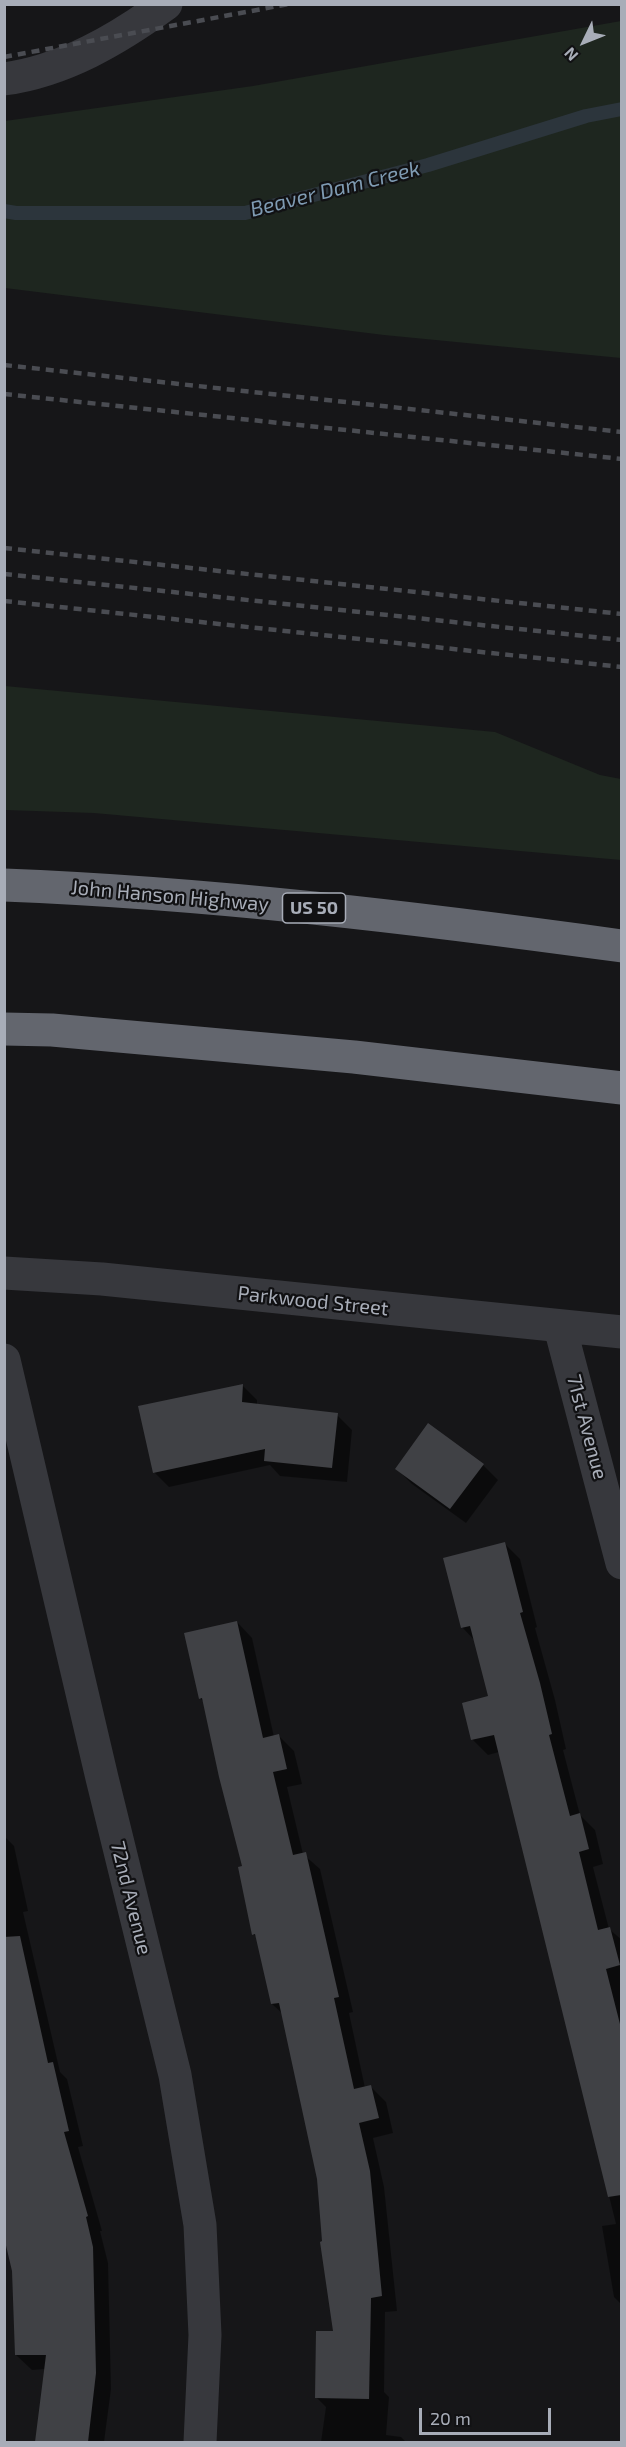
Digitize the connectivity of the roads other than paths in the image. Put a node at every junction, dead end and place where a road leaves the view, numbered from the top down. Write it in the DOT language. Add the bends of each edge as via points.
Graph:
graph roads {
  1 [pos="166,4"];
  2 [pos="4,79"];
  3 [pos="4,885"];
  4 [pos="621,946"];
  5 [pos="4,1029"];
  6 [pos="621,1088"];
  7 [pos="4,1273"];
  8 [pos="560,1327"];
  9 [pos="621,1332"];
  10 [pos="4,1360"];
  11 [pos="621,1563"];
  12 [pos="200,2442"];
  1 -- 2 [label="street" via="141,23 70,61"];
  3 -- 4 [label="highway, John Hanson Highway / US 50" via="113,889 410,917"];
  5 -- 6 [label="highway" via="354,1057"];
  7 -- 8 [label="street, Parkwood Street" via="102,1279"];
  8 -- 9 [label="street, Parkwood Street"];
  8 -- 11 [label="street, 71st Avenue"];
  10 -- 12 [label="street, 72nd Avenue" via="175,2075 200,2224 205,2335"];
}
